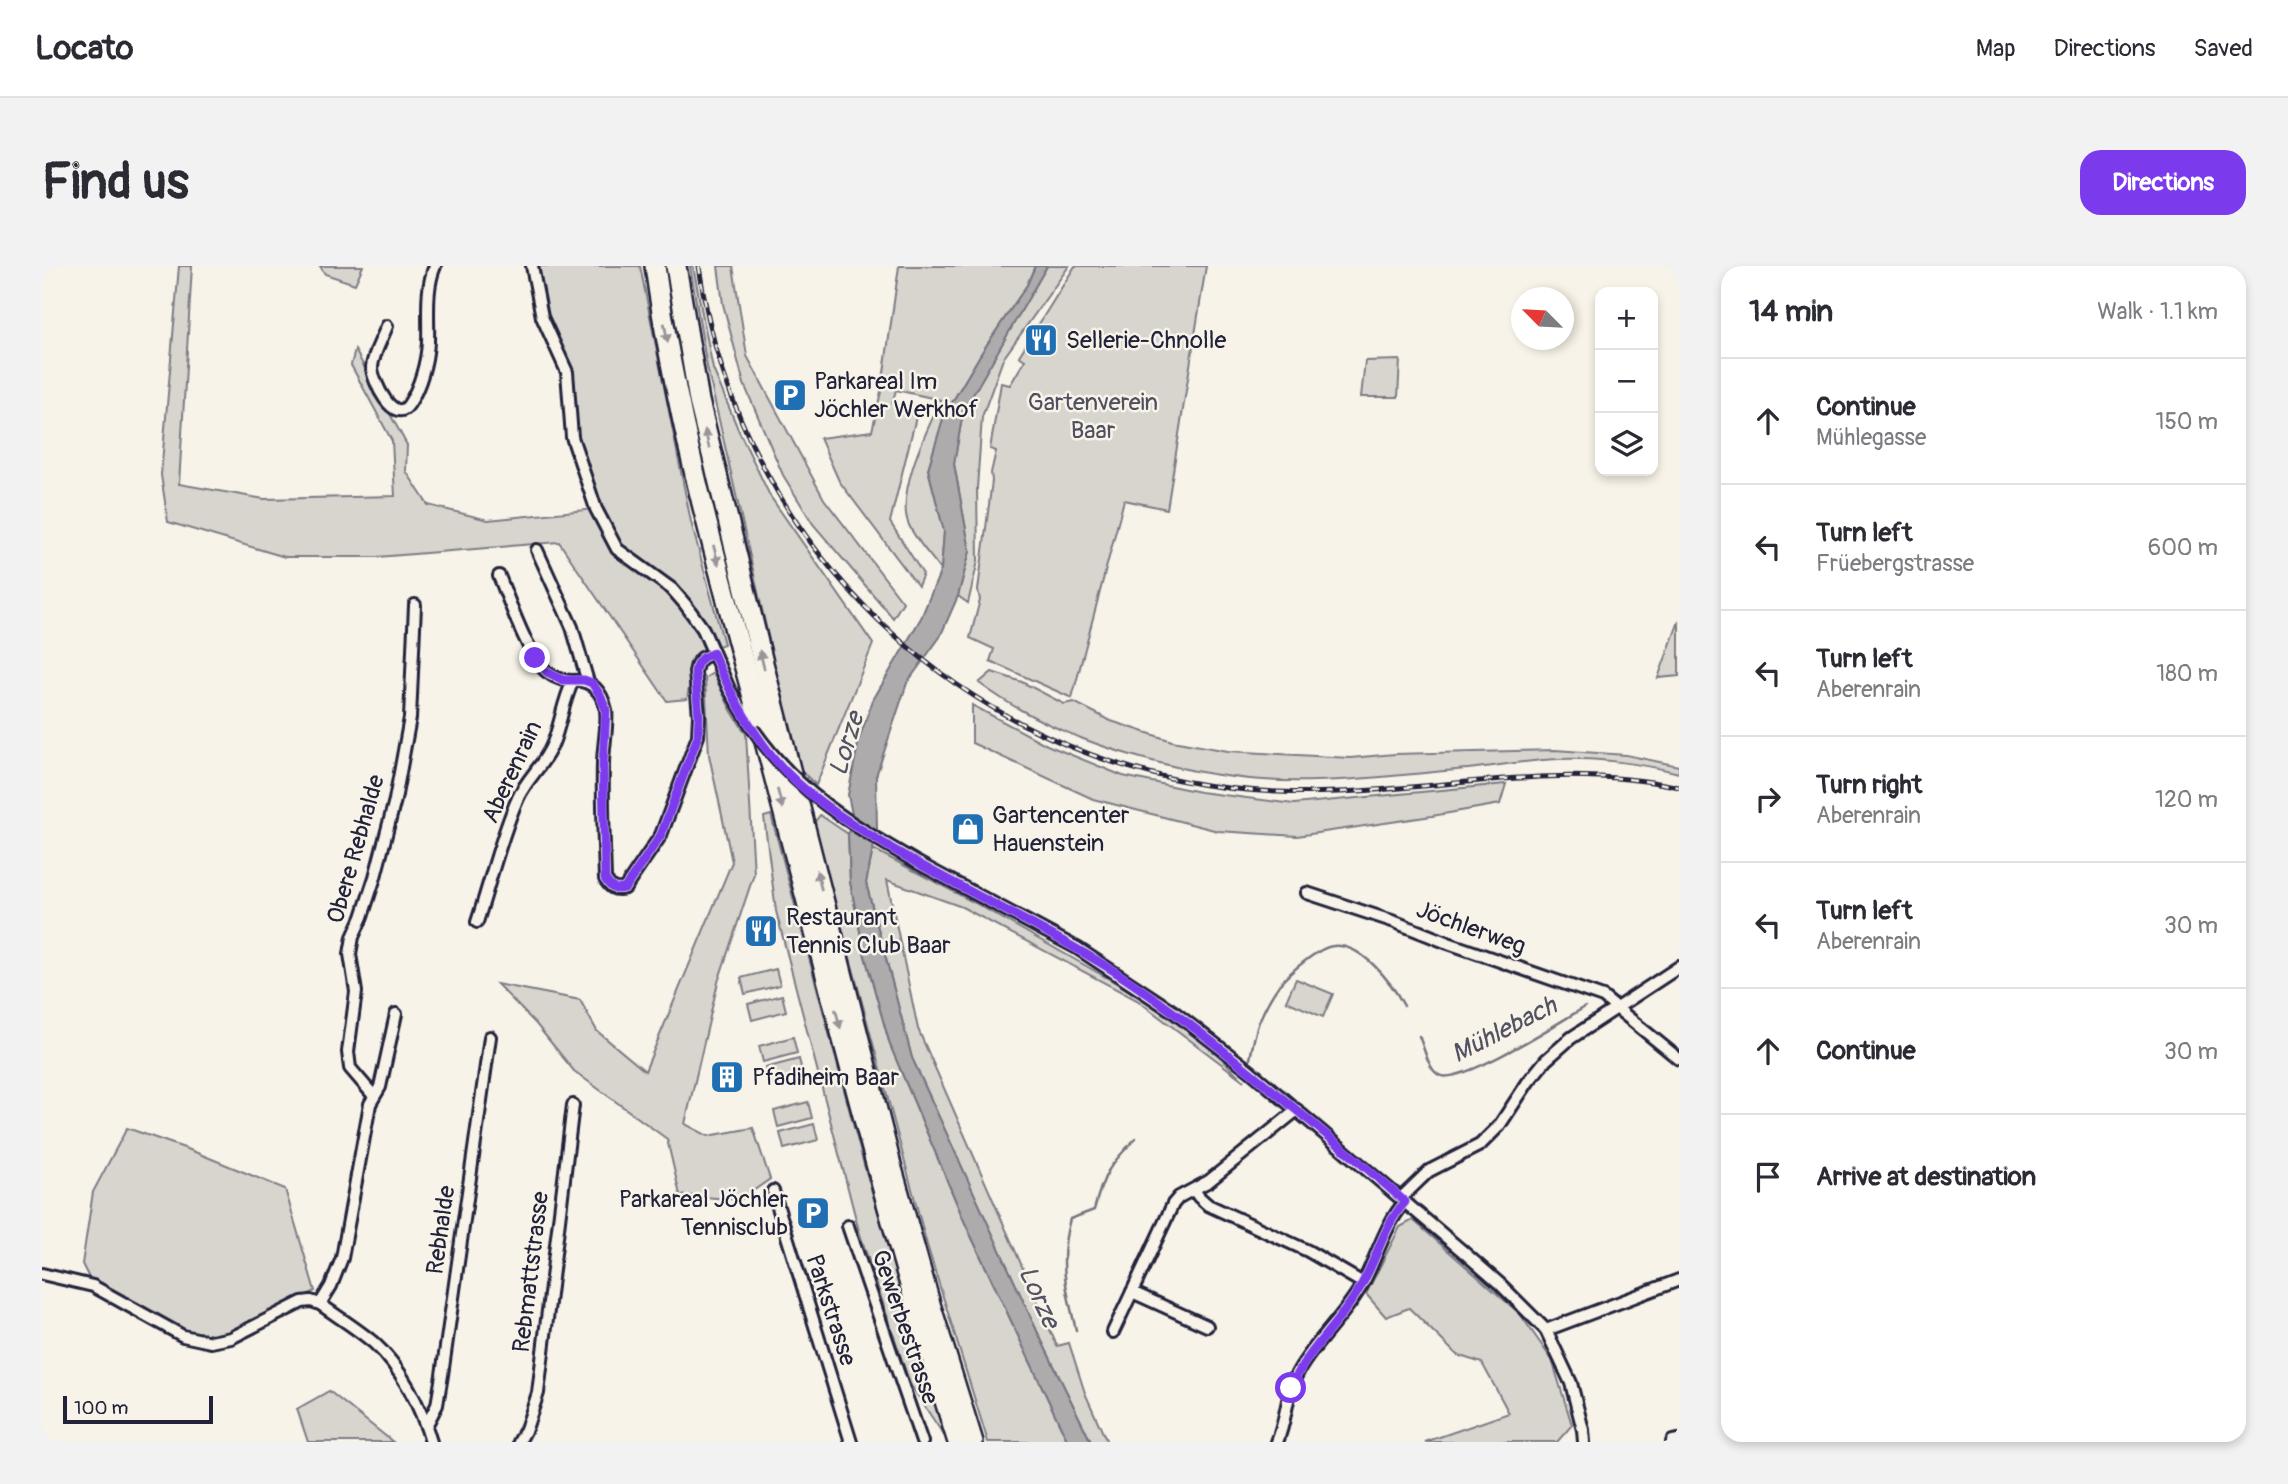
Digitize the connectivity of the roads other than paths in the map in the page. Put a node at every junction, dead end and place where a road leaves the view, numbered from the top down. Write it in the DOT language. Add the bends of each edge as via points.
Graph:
graph roads {
  1 [pos="436,266"];
  2 [pos="533,266"];
  3 [pos="655,266"];
  4 [pos="676,266"];
  5 [pos="387,326"];
  6 [pos="537,550"];
  7 [pos="499,576"];
  8 [pos="415,605"];
  9 [pos="713,653"];
  10 [pos="573,681"];
  11 [pos="588,682"];
  12 [pos="1307,893"];
  13 [pos="477,922"];
  14 [pos="1679,967"];
  15 [pos="1617,1009"];
  16 [pos="396,1014"];
  17 [pos="490,1037"];
  18 [pos="1679,1059"];
  19 [pos="374,1096"];
  20 [pos="573,1105"];
  21 [pos="1297,1110"];
  22 [pos="1194,1190"];
  23 [pos="773,1191"];
  24 [pos="1403,1200"];
  25 [pos="848,1226"];
  26 [pos="42,1274"];
  27 [pos="1679,1280"];
  28 [pos="1363,1283"];
  29 [pos="1132,1292"];
  30 [pos="320,1304"];
  31 [pos="1207,1326"];
  32 [pos="1546,1330"];
  33 [pos="1113,1332"];
  34 [pos="426,1426"];
  35 [pos="1679,1441"];
  36 [pos="430,1442"];
  37 [pos="519,1442"];
  38 [pos="851,1442"];
  39 [pos="922,1442"];
  40 [pos="958,1442"];
  41 [pos="973,1442"];
  42 [pos="1277,1442"];
  43 [pos="1584,1442"];
  44 [pos="1673,1442"];
  1 -- 5 [label="street" via="429,290 425,365 408,405 400,410 385,400 372,373"];
  2 -- 9 [label="street" via="542,317 567,372 572,437 596,509 617,549 685,604"];
  3 -- 40 [label="highway, one-way" via="702,499 890,1216"];
  41 -- 4 [label="highway, one-way" via="894,1178 760,650 704,425"];
  6 -- 11 [label="street" via="572,628"];
  7 -- 10 [label="street" via="535,658 547,672"];
  8 -- 19 [label="street, Obere Rebhalde" via="410,718 396,800 350,954 356,992 350,1068"];
  9 -- 11 [label="street" via="697,664 698,736 661,835 625,888 617,890 605,879 606,710"];
  9 -- 21 [label="street, bridge" via="753,729 787,773 829,809 1114,971 1174,1012"];
  10 -- 11 [label="street"];
  10 -- 13 [label="street, Aberenrain" via="553,744 519,795 509,819"];
  12 -- 15 [label="street, Jöchlerweg" via="1586,990"];
  14 -- 15 [label="street"];
  15 -- 18 [label="street, Jöchlerweg"];
  15 -- 24 [label="street" via="1546,1060 1480,1145 1429,1171"];
  16 -- 19 [label="street"];
  17 -- 34 [label="street, Rebhalde" via="438,1405"];
  19 -- 30 [label="street" via="342,1258"];
  20 -- 37 [label="street, Rebmattstrasse" via="538,1393"];
  21 -- 22 [label="street"];
  21 -- 24 [label="street"];
  22 -- 28 [label="street" via="1208,1206 1308,1251"];
  22 -- 29 [label="street" via="1173,1204"];
  23 -- 38 [label="street, Parkstrasse"];
  24 -- 28 [label="street"];
  24 -- 32 [label="street"];
  25 -- 39 [label="street, Gewerbestrasse"];
  26 -- 30 [label="street" via="93,1286 183,1336 211,1342 231,1338 302,1302"];
  27 -- 32 [label="street"];
  28 -- 42 [label="street" via="1298,1371"];
  29 -- 31 [label="street"];
  29 -- 33 [label="street"];
  30 -- 34 [label="street" via="388,1358"];
  32 -- 43 [label="street" via="1571,1383"];
  34 -- 36 [label="street"];
  35 -- 44 [label="street"];
}
